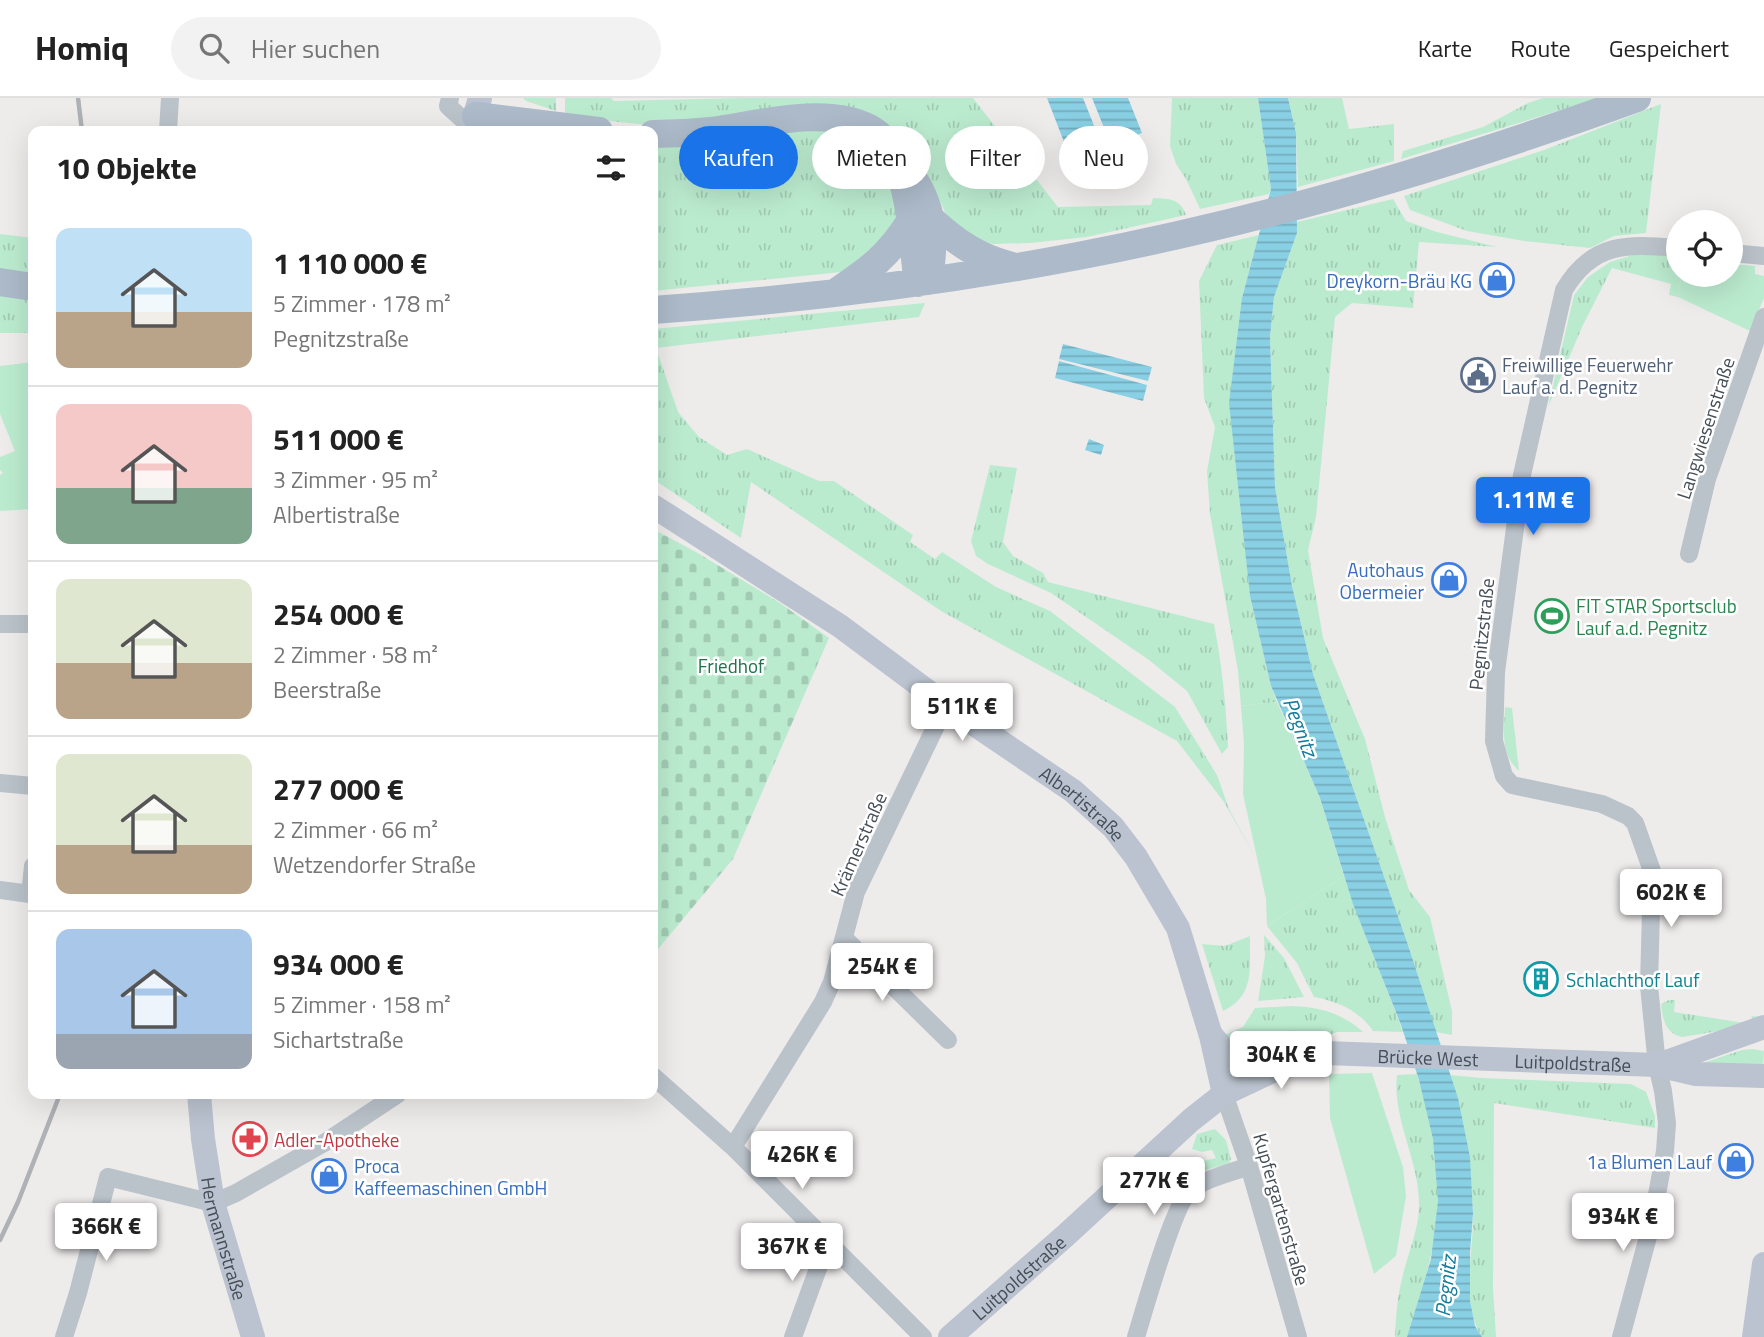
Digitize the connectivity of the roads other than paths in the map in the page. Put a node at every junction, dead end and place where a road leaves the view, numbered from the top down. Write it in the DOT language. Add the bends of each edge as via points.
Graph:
graph roads {
  1 [pos="170,98"];
  2 [pos="1637,98"];
  3 [pos="449,102"];
  4 [pos="474,118"];
  5 [pos="168,126"];
  6 [pos="551,126"];
  7 [pos="658,134"];
  8 [pos="921,221"];
  9 [pos="1666,247"];
  10 [pos="1743,254"];
  11 [pos="1764,256"];
  12 [pos="1018,267"];
  13 [pos="0,282"];
  14 [pos="923,282"];
  15 [pos="28,286"];
  16 [pos="832,294"];
  17 [pos="658,310"];
  18 [pos="1764,317"];
  19 [pos="658,509"];
  20 [pos="1689,554"];
  21 [pos="0,624"];
  22 [pos="28,624"];
  23 [pos="946,705"];
  24 [pos="0,782"];
  25 [pos="28,785"];
  26 [pos="0,890"];
  27 [pos="28,894"];
  28 [pos="844,938"];
  29 [pos="1764,1027"];
  30 [pos="1211,1036"];
  31 [pos="948,1040"];
  32 [pos="1716,1045"];
  33 [pos="1764,1046"];
  34 [pos="1325,1053"];
  35 [pos="1489,1060"];
  36 [pos="1657,1065"];
  37 [pos="1764,1076"];
  38 [pos="658,1080"];
  39 [pos="1224,1094"];
  40 [pos="199,1099"];
  41 [pos="390,1099"];
  42 [pos="733,1147"];
  43 [pos="1250,1166"];
  44 [pos="213,1203"];
  45 [pos="827,1244"];
  46 [pos="1764,1264"];
  47 [pos="64,1337"];
  48 [pos="253,1337"];
  49 [pos="793,1337"];
  50 [pos="923,1337"];
  51 [pos="950,1337"];
  52 [pos="1136,1337"];
  53 [pos="1298,1337"];
  54 [pos="1621,1337"];
  55 [pos="1754,1337"];
  1 -- 5 [label="street"];
  2 -- 12 [label="main road" via="1322,199 1153,241"];
  3 -- 4 [label="street"];
  4 -- 6 [label="main road"];
  7 -- 8 [label="main road" via="803,117 870,128 912,175"];
  8 -- 12 [label="main road" via="971,252"];
  8 -- 14 [label="main road" via="934,250"];
  8 -- 16 [label="main road" via="872,268"];
  9 -- 36 [label="street, Pegnitzstraße" via="1620,246 1603,252 1574,274 1564,290 1522,475 1496,672 1493,741 1504,776 1512,785 1602,803 1635,822 1652,871 1649,986"];
  10 -- 11 [label="street"];
  12 -- 14 [label="main road"];
  13 -- 15 [label="main road"];
  14 -- 16 [label="main road"];
  16 -- 17 [label="main road"];
  18 -- 20 [label="street, Langwiesenstraße" via="1707,479"];
  19 -- 23 [label="main road, Albertistraße" via="840,626"];
  21 -- 22 [label="street"];
  23 -- 28 [label="street, Krämerstraße" via="856,892"];
  23 -- 30 [label="main road, Albertistraße" via="1073,791 1113,827 1178,928"];
  24 -- 25 [label="street"];
  26 -- 27 [label="street"];
  28 -- 31 [label="street"];
  28 -- 42 [label="street, Krämerstraße" via="823,1002"];
  29 -- 32 [label="main road, Luitpoldstraße"];
  30 -- 34 [label="main road" via="1233,1057 1252,1063 1300,1051"];
  30 -- 39 [label="main road, Albertistraße"];
  32 -- 33 [label="main road, Luitpoldstraße"];
  32 -- 36 [label="main road, Luitpoldstraße"];
  34 -- 35 [label="main road, Brücke West"];
  34 -- 39 [label="main road, Luitpoldstraße" via="1290,1063"];
  35 -- 36 [label="main road, Luitpoldstraße"];
  36 -- 37 [label="main road, Luitpoldstraße" via="1696,1074"];
  36 -- 54 [label="street" via="1667,1124 1661,1177"];
  38 -- 42 [label="street"];
  39 -- 43 [label="street, Kupfergartenstraße"];
  39 -- 51 [label="main road, Luitpoldstraße"];
  40 -- 44 [label="main road, Hermannstraße"];
  41 -- 44 [label="street" via="324,1143"];
  42 -- 45 [label="street"];
  43 -- 52 [label="street" via="1188,1192 1175,1215"];
  43 -- 53 [label="street, Kupfergartenstraße"];
  44 -- 47 [label="street" via="108,1177"];
  44 -- 48 [label="main road, Hermannstraße"];
  45 -- 49 [label="street"];
  45 -- 50 [label="street"];
  46 -- 55 [label="main road"];
}
